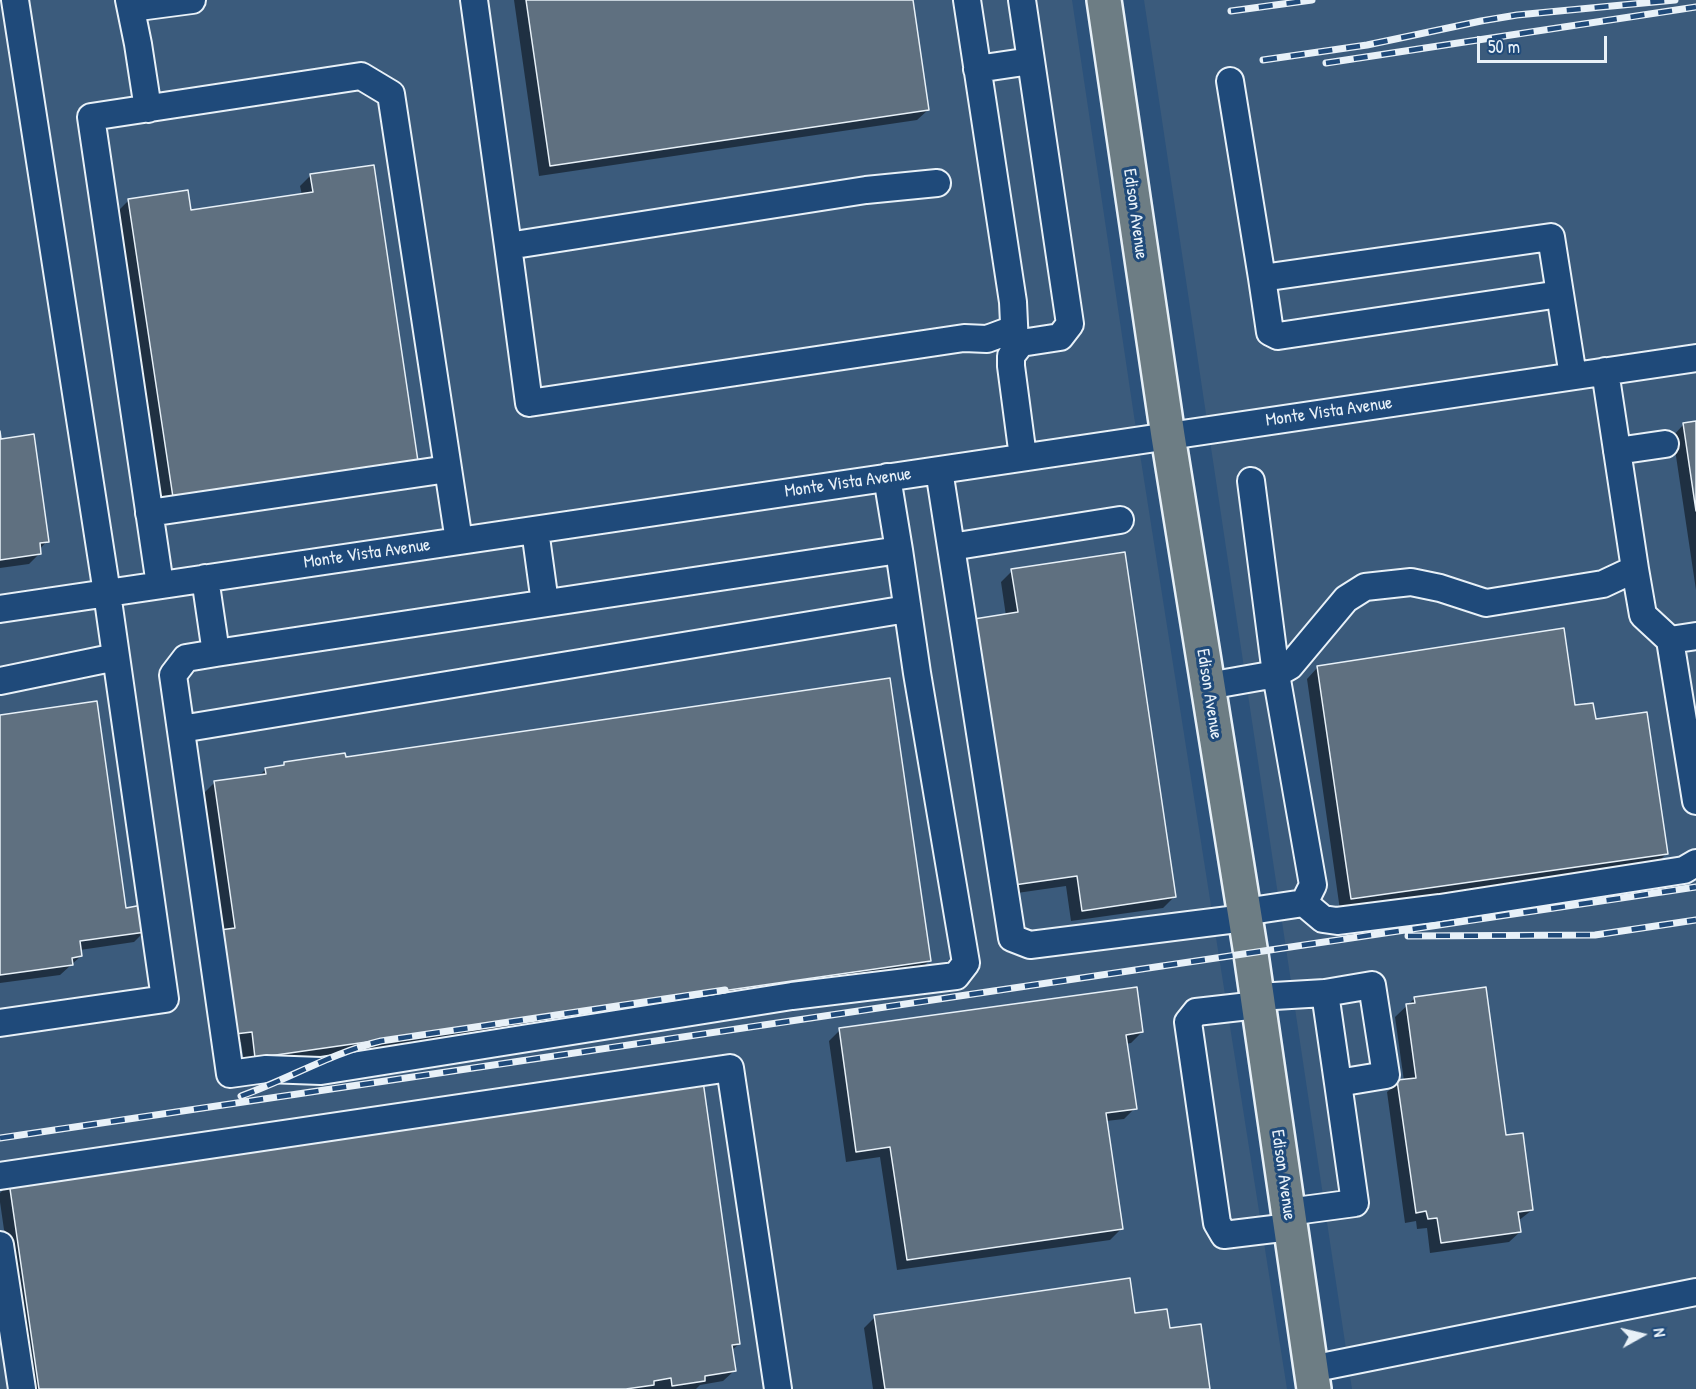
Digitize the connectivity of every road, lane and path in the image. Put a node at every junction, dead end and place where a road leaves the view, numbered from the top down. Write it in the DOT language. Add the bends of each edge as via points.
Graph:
graph roads {
  1 [pos="15,0"];
  2 [pos="192,0"];
  3 [pos="474,0"];
  4 [pos="967,0"];
  5 [pos="1022,0"];
  6 [pos="1104,0"];
  7 [pos="130,4"];
  8 [pos="1031,61"];
  9 [pos="977,69"];
  10 [pos="1230,81"];
  11 [pos="148,109"];
  12 [pos="937,183"];
  13 [pos="508,246"];
  14 [pos="1262,278"];
  15 [pos="1560,294"];
  16 [pos="1015,339"];
  17 [pos="1696,358"];
  18 [pos="1605,371"];
  19 [pos="1572,376"];
  20 [pos="1168,436"];
  21 [pos="1665,444"];
  22 [pos="1617,451"];
  23 [pos="1023,457"];
  24 [pos="448,469"];
  25 [pos="939,470"];
  26 [pos="887,477"];
  27 [pos="1251,481"];
  28 [pos="150,513"];
  29 [pos="1120,520"];
  30 [pos="535,530"];
  31 [pos="459,541"];
  32 [pos="951,547"];
  33 [pos="899,550"];
  34 [pos="1635,569"];
  35 [pos="205,578"];
  36 [pos="160,585"];
  37 [pos="107,593"];
  38 [pos="545,603"];
  39 [pos="0,609"];
  40 [pos="908,609"];
  41 [pos="1696,636"];
  42 [pos="1670,640"];
  43 [pos="216,653"];
  44 [pos="116,657"];
  45 [pos="1276,675"];
  46 [pos="0,681"];
  47 [pos="1208,686"];
  48 [pos="181,729"];
  49 [pos="1696,801"];
  50 [pos="1696,863"];
  51 [pos="1304,903"];
  52 [pos="1245,915"];
  53 [pos="1325,993"];
  54 [pos="1258,1001"];
  55 [pos="0,1023"];
  56 [pos="1338,1083"];
  57 [pos="0,1176"];
  58 [pos="1289,1219"];
  59 [pos="0,1245"];
  60 [pos="1696,1292"];
  61 [pos="1313,1379"];
  62 [pos="22,1389"];
  63 [pos="778,1389"];
  1 -- 37 [label="street"];
  2 -- 7 [label="street"];
  3 -- 13 [label="street"];
  4 -- 9 [label="street"];
  5 -- 8 [label="street"];
  6 -- 20 [label="main road, Edison Avenue"];
  7 -- 11 [label="street"];
  8 -- 9 [label="street"];
  8 -- 16 [label="street" via="1070,324 1060,337 1021,343"];
  9 -- 16 [label="street" via="1013,302"];
  10 -- 14 [label="street"];
  11 -- 24 [label="street" via="361,76 391,94"];
  11 -- 28 [label="street" via="91,117"];
  12 -- 13 [label="street" via="866,190"];
  13 -- 16 [label="street" via="529,403 964,338"];
  14 -- 15 [label="street" via="1270,332 1278,336"];
  14 -- 15 [label="street" via="1551,237"];
  15 -- 19 [label="street"];
  16 -- 23 [label="street" via="1011,366"];
  17 -- 18 [label="street, Monte Vista Avenue"];
  18 -- 19 [label="street, Monte Vista Avenue"];
  18 -- 22 [label="street"];
  19 -- 20 [label="street, Monte Vista Avenue"];
  20 -- 23 [label="street, Monte Vista Avenue"];
  20 -- 47 [label="main road, Edison Avenue"];
  21 -- 22 [label="street"];
  22 -- 34 [label="street"];
  23 -- 25 [label="street, Monte Vista Avenue"];
  24 -- 28 [label="street"];
  24 -- 31 [label="street"];
  25 -- 26 [label="street, Monte Vista Avenue"];
  25 -- 32 [label="street"];
  26 -- 30 [label="street, Monte Vista Avenue"];
  26 -- 33 [label="street"];
  27 -- 45 [label="street"];
  28 -- 36 [label="street"];
  29 -- 32 [label="street"];
  30 -- 31 [label="street, Monte Vista Avenue"];
  30 -- 38 [label="street"];
  31 -- 35 [label="street, Monte Vista Avenue"];
  32 -- 52 [label="street" via="1012,938 1030,945"];
  33 -- 38 [label="street"];
  33 -- 40 [label="street"];
  34 -- 42 [label="street" via="1643,615"];
  34 -- 45 [label="street" via="1603,584 1486,603 1411,582 1365,587 1346,599 1290,666"];
  35 -- 36 [label="street, Monte Vista Avenue"];
  35 -- 43 [label="street"];
  36 -- 37 [label="street, Monte Vista Avenue"];
  37 -- 39 [label="street, Monte Vista Avenue"];
  37 -- 44 [label="street"];
  38 -- 43 [label="street"];
  40 -- 48 [label="street"];
  40 -- 48 [label="street" via="966,963 956,976 792,996 321,1071 266,1069 230,1074"];
  41 -- 42 [label="street"];
  42 -- 49 [label="street"];
  43 -- 48 [label="street" via="186,658 173,675"];
  44 -- 46 [label="street"];
  44 -- 55 [label="street" via="165,999"];
  45 -- 47 [label="street"];
  45 -- 51 [label="street" via="1313,885"];
  47 -- 52 [label="main road, Edison Avenue"];
  50 -- 51 [label="street" via="1684,870 1337,921 1323,920"];
  51 -- 52 [label="street"];
  52 -- 54 [label="main road, Edison Avenue"];
  53 -- 54 [label="street"];
  53 -- 56 [label="street"];
  53 -- 56 [label="street" via="1372,985 1386,1075"];
  54 -- 58 [label="main road, Edison Avenue"];
  54 -- 58 [label="street" via="1196,1012 1188,1022 1217,1224 1224,1235"];
  56 -- 58 [label="street" via="1355,1203"];
  57 -- 63 [label="street" via="730,1068"];
  58 -- 61 [label="main road, Edison Avenue"];
  59 -- 62 [label="street"];
  60 -- 61 [label="street"];
}
